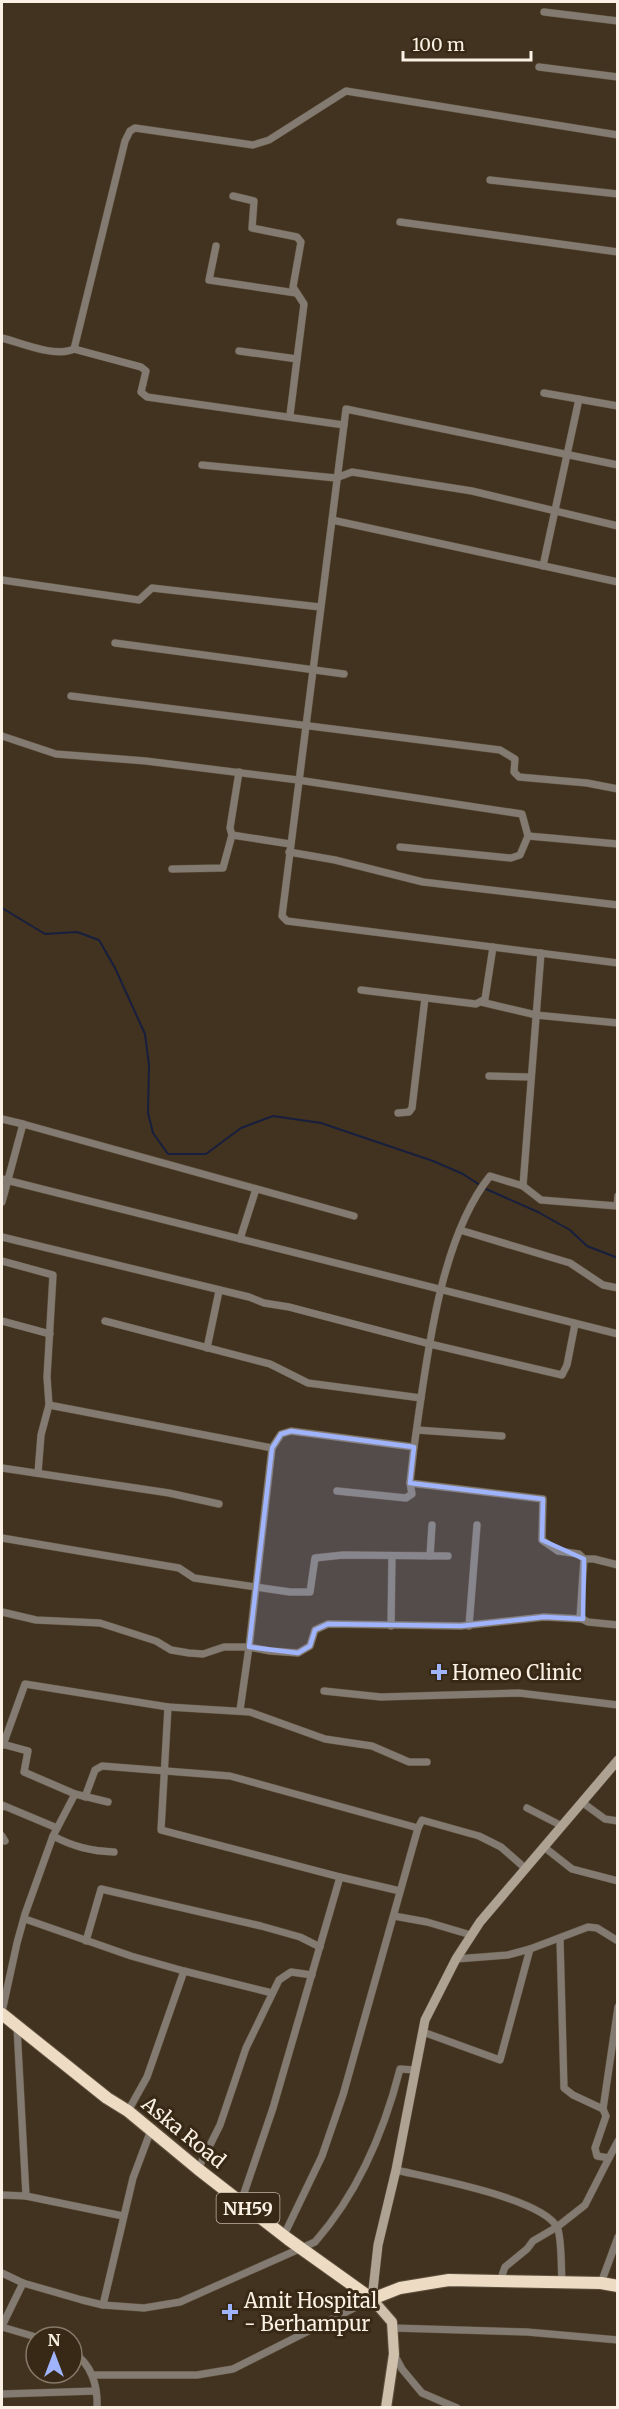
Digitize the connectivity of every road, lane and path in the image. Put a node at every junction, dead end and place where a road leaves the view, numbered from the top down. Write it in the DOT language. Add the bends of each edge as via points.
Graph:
graph roads {
  1 [pos="544,12"];
  2 [pos="618,21"];
  3 [pos="539,67"];
  4 [pos="618,77"];
  5 [pos="618,135"];
  6 [pos="490,180"];
  7 [pos="618,194"];
  8 [pos="233,196"];
  9 [pos="400,222"];
  10 [pos="216,246"];
  11 [pos="618,252"];
  12 [pos="296,293"];
  13 [pos="2,338"];
  14 [pos="74,349"];
  15 [pos="239,351"];
  16 [pos="297,359"];
  17 [pos="544,393"];
  18 [pos="579,399"];
  19 [pos="618,406"];
  20 [pos="290,415"];
  21 [pos="344,424"];
  22 [pos="567,454"];
  23 [pos="202,465"];
  24 [pos="618,465"];
  25 [pos="338,477"];
  26 [pos="555,511"];
  27 [pos="332,520"];
  28 [pos="618,526"];
  29 [pos="543,566"];
  30 [pos="2,580"];
  31 [pos="618,582"];
  32 [pos="320,607"];
  33 [pos="115,643"];
  34 [pos="313,669"];
  35 [pos="344,674"];
  36 [pos="71,696"];
  37 [pos="305,727"];
  38 [pos="2,736"];
  39 [pos="239,772"];
  40 [pos="298,780"];
  41 [pos="618,789"];
  42 [pos="232,835"];
  43 [pos="528,836"];
  44 [pos="618,844"];
  45 [pos="400,847"];
  46 [pos="290,848"];
  47 [pos="172,869"];
  48 [pos="618,905"];
  49 [pos="493,947"];
  50 [pos="541,954"];
  51 [pos="618,963"];
  52 [pos="361,990"];
  53 [pos="425,998"];
  54 [pos="481,1002"];
  55 [pos="536,1015"];
  56 [pos="618,1023"];
  57 [pos="489,1076"];
  58 [pos="531,1077"];
  59 [pos="398,1113"];
  60 [pos="2,1119"];
  61 [pos="23,1124"];
  62 [pos="4,1179"];
  63 [pos="523,1186"];
  64 [pos="256,1189"];
  65 [pos="618,1196"];
  66 [pos="2,1202"];
  67 [pos="354,1216"];
  68 [pos="460,1230"];
  69 [pos="2,1237"];
  70 [pos="240,1239"];
  71 [pos="2,1261"];
  72 [pos="618,1288"];
  73 [pos="441,1290"];
  74 [pos="219,1291"];
  75 [pos="2,1321"];
  76 [pos="105,1321"];
  77 [pos="574,1324"];
  78 [pos="50,1334"];
  79 [pos="618,1334"];
  80 [pos="430,1344"];
  81 [pos="207,1348"];
  82 [pos="421,1398"];
  83 [pos="49,1405"];
  84 [pos="417,1430"];
  85 [pos="502,1436"];
  86 [pos="414,1447"];
  87 [pos="272,1448"];
  88 [pos="2,1468"];
  89 [pos="38,1473"];
  90 [pos="410,1483"];
  91 [pos="337,1491"];
  92 [pos="219,1504"];
  93 [pos="432,1526"];
  94 [pos="477,1526"];
  95 [pos="2,1538"];
  96 [pos="392,1556"];
  97 [pos="430,1556"];
  98 [pos="448,1556"];
  99 [pos="584,1559"];
  100 [pos="618,1565"];
  101 [pos="257,1587"];
  102 [pos="2,1612"];
  103 [pos="581,1619"];
  104 [pos="618,1625"];
  105 [pos="391,1626"];
  106 [pos="469,1626"];
  107 [pos="249,1647"];
  108 [pos="324,1691"];
  109 [pos="618,1705"];
  110 [pos="168,1707"];
  111 [pos="240,1710"];
  112 [pos="2,1744"];
  113 [pos="618,1760"];
  114 [pos="427,1762"];
  115 [pos="163,1771"];
  116 [pos="75,1794"];
  117 [pos="85,1797"];
  118 [pos="108,1802"];
  119 [pos="583,1803"];
  120 [pos="2,1807"];
  121 [pos="527,1808"];
  122 [pos="618,1821"];
  123 [pos="560,1826"];
  124 [pos="57,1828"];
  125 [pos="418,1828"];
  126 [pos="53,1836"];
  127 [pos="544,1847"];
  128 [pos="114,1852"];
  129 [pos="526,1869"];
  130 [pos="340,1878"];
  131 [pos="618,1881"];
  132 [pos="400,1892"];
  133 [pos="394,1916"];
  134 [pos="25,1919"];
  135 [pos="471,1935"];
  136 [pos="560,1939"];
  137 [pos="86,1941"];
  138 [pos="618,1941"];
  139 [pos="320,1947"];
  140 [pos="530,1949"];
  141 [pos="456,1959"];
  142 [pos="184,1971"];
  143 [pos="312,1975"];
  144 [pos="272,1993"];
  145 [pos="618,2007"];
  146 [pos="2,2009"];
  147 [pos="17,2027"];
  148 [pos="423,2032"];
  149 [pos="415,2070"];
  150 [pos="603,2109"];
  151 [pos="128,2111"];
  152 [pos="151,2130"];
  153 [pos="618,2141"];
  154 [pos="609,2158"];
  155 [pos="198,2169"];
  156 [pos="396,2170"];
  157 [pos="2,2194"];
  158 [pos="26,2196"];
  159 [pos="241,2202"];
  160 [pos="123,2216"];
  161 [pos="557,2227"];
  162 [pos="284,2235"];
  163 [pos="618,2237"];
  164 [pos="301,2248"];
  165 [pos="2,2273"];
  166 [pos="500,2281"];
  167 [pos="562,2282"];
  168 [pos="23,2283"];
  169 [pos="601,2283"];
  170 [pos="618,2286"];
  171 [pos="372,2299"];
  172 [pos="103,2305"];
  173 [pos="2,2327"];
  174 [pos="393,2328"];
  175 [pos="24,2333"];
  176 [pos="618,2340"];
  177 [pos="394,2354"];
  178 [pos="84,2364"];
  179 [pos="93,2375"];
  180 [pos="96,2391"];
  181 [pos="2,2394"];
  182 [pos="97,2408"];
  183 [pos="386,2408"];
  184 [pos="457,2408"];
  1 -- 2 [label="street"];
  3 -- 4 [label="street"];
  5 -- 14 [label="street" via="346,91 269,140 253,145 135,128 125,141"];
  6 -- 7 [label="street"];
  8 -- 12 [label="street" via="254,201 252,228 297,237 301,242 293,287"];
  9 -- 11 [label="street"];
  10 -- 12 [label="street" via="209,280"];
  12 -- 16 [label="street" via="304,304"];
  13 -- 14 [label="street" via="44,351"];
  14 -- 20 [label="street" via="141,367 146,371 141,392 147,397"];
  15 -- 16 [label="street"];
  16 -- 20 [label="street"];
  17 -- 18 [label="street"];
  18 -- 19 [label="street"];
  18 -- 22 [label="street"];
  20 -- 21 [label="street"];
  21 -- 22 [label="street" via="346,409"];
  21 -- 25 [label="street"];
  22 -- 24 [label="street"];
  22 -- 26 [label="street"];
  23 -- 25 [label="street"];
  25 -- 26 [label="street" via="363,473 472,490"];
  25 -- 27 [label="street"];
  26 -- 28 [label="street"];
  26 -- 29 [label="street"];
  27 -- 29 [label="street"];
  27 -- 32 [label="street"];
  29 -- 31 [label="street"];
  30 -- 32 [label="street" via="139,600 152,588"];
  32 -- 34 [label="street"];
  33 -- 34 [label="street"];
  34 -- 35 [label="street"];
  34 -- 37 [label="street"];
  36 -- 37 [label="street"];
  37 -- 40 [label="street"];
  37 -- 41 [label="street" via="500,750 515,759 514,772 519,777"];
  38 -- 39 [label="street" via="56,754"];
  39 -- 40 [label="street"];
  39 -- 42 [label="street"];
  40 -- 43 [label="street" via="522,814"];
  40 -- 46 [label="street"];
  42 -- 46 [label="street"];
  42 -- 47 [label="street" via="223,868"];
  43 -- 44 [label="street"];
  43 -- 45 [label="street" via="520,855 511,858"];
  46 -- 48 [label="street" via="423,882"];
  46 -- 49 [label="street" via="282,916 286,921"];
  49 -- 50 [label="street"];
  49 -- 54 [label="street" via="485,999"];
  50 -- 51 [label="street"];
  50 -- 55 [label="street"];
  52 -- 53 [label="street"];
  53 -- 54 [label="street"];
  53 -- 59 [label="street" via="412,1108"];
  54 -- 55 [label="street"];
  55 -- 56 [label="street"];
  55 -- 58 [label="street"];
  57 -- 58 [label="street"];
  58 -- 63 [label="street"];
  60 -- 61 [label="street"];
  61 -- 62 [label="street"];
  61 -- 64 [label="street"];
  62 -- 66 [label="street"];
  62 -- 70 [label="street"];
  63 -- 65 [label="street" via="541,1200 617,1206"];
  63 -- 68 [label="street" via="490,1176"];
  64 -- 67 [label="street"];
  64 -- 70 [label="street"];
  68 -- 72 [label="street" via="570,1263 603,1285"];
  68 -- 73 [label="street"];
  69 -- 74 [label="street"];
  70 -- 73 [label="street"];
  71 -- 78 [label="street" via="53,1275"];
  73 -- 77 [label="street"];
  73 -- 80 [label="street"];
  74 -- 80 [label="street"];
  74 -- 81 [label="street"];
  75 -- 78 [label="street"];
  76 -- 81 [label="street"];
  77 -- 79 [label="street"];
  77 -- 80 [label="street" via="562,1375"];
  78 -- 83 [label="street"];
  80 -- 82 [label="street"];
  81 -- 82 [label="street" via="270,1364 308,1383"];
  82 -- 84 [label="street"];
  83 -- 87 [label="street"];
  83 -- 89 [label="street" via="41,1435"];
  84 -- 85 [label="street"];
  84 -- 86 [label="street"];
  86 -- 87 [label="street" via="291,1431 281,1434"];
  86 -- 90 [label="street"];
  87 -- 101 [label="street"];
  88 -- 89 [label="street"];
  89 -- 92 [label="street"];
  90 -- 91 [label="street" via="412,1494 406,1498"];
  90 -- 99 [label="street" via="543,1499 542,1540 558,1551 579,1554"];
  93 -- 97 [label="street"];
  94 -- 106 [label="street"];
  95 -- 101 [label="street" via="135,1559 178,1568 194,1578"];
  96 -- 97 [label="street"];
  96 -- 101 [label="street" via="315,1558 310,1592"];
  96 -- 105 [label="street"];
  97 -- 98 [label="street"];
  99 -- 100 [label="street"];
  99 -- 103 [label="street"];
  101 -- 107 [label="street"];
  102 -- 107 [label="street" via="36,1620 100,1623 189,1653"];
  103 -- 104 [label="street"];
  103 -- 106 [label="street" via="544,1617"];
  105 -- 106 [label="street"];
  105 -- 107 [label="street" via="328,1624 315,1630 310,1646 298,1653"];
  107 -- 111 [label="street"];
  108 -- 109 [label="street" via="381,1697 519,1693"];
  110 -- 111 [label="street"];
  110 -- 112 [label="street" via="25,1684"];
  110 -- 115 [label="street"];
  111 -- 114 [label="street" via="325,1739 372,1746 409,1762"];
  112 -- 116 [label="street" via="28,1751 24,1772"];
  113 -- 119 [label="street"];
  115 -- 117 [label="street" via="99,1766"];
  115 -- 125 [label="street" via="230,1776"];
  115 -- 130 [label="street" via="161,1830"];
  116 -- 117 [label="street"];
  116 -- 124 [label="street"];
  117 -- 118 [label="street"];
  119 -- 122 [label="street" via="605,1819"];
  119 -- 123 [label="street"];
  120 -- 124 [label="street"];
  121 -- 123 [label="street"];
  123 -- 127 [label="street"];
  124 -- 126 [label="street"];
  125 -- 129 [label="street" via="422,1820 479,1836 501,1847"];
  125 -- 132 [label="street"];
  126 -- 128 [label="street" via="90,1851"];
  126 -- 134 [label="street"];
  127 -- 129 [label="street"];
  127 -- 131 [label="street" via="572,1869"];
  129 -- 135 [label="street"];
  130 -- 132 [label="street"];
  130 -- 139 [label="street"];
  132 -- 133 [label="street"];
  133 -- 135 [label="street"];
  133 -- 162 [label="street" via="322,2156"];
  134 -- 137 [label="street"];
  134 -- 146 [label="street"];
  135 -- 141 [label="street"];
  136 -- 138 [label="street" via="588,1927"];
  136 -- 140 [label="street"];
  136 -- 150 [label="street" via="564,2088"];
  137 -- 139 [label="street" via="101,1889 261,1926"];
  137 -- 142 [label="street"];
  139 -- 143 [label="street"];
  140 -- 141 [label="street"];
  140 -- 148 [label="street" via="500,2060"];
  141 -- 148 [label="street" via="425,2020"];
  142 -- 144 [label="street"];
  142 -- 151 [label="street" via="147,2078"];
  143 -- 144 [label="street" via="283,1975"];
  143 -- 159 [label="street"];
  144 -- 155 [label="street" via="246,2048 220,2125"];
  145 -- 150 [label="street"];
  146 -- 147 [label="highway, Aska Road / NH59"];
  146 -- 151 [label="highway, NH59" via="105,2088"];
  147 -- 151 [label="highway, Aska Road / NH59"];
  147 -- 158 [label="street"];
  148 -- 149 [label="street"];
  149 -- 156 [label="street"];
  149 -- 164 [label="street" via="400,2069 385,2123 362,2174 330,2226 315,2242"];
  150 -- 154 [label="street" via="606,2116 595,2148 597,2156"];
  151 -- 152 [label="highway, Aska Road / NH59"];
  152 -- 155 [label="highway, Aska Road / NH59"];
  152 -- 160 [label="street"];
  153 -- 154 [label="street"];
  154 -- 161 [label="street" via="585,2205"];
  155 -- 159 [label="highway, Aska Road / NH59"];
  156 -- 161 [label="street" via="522,2202 546,2215"];
  156 -- 171 [label="street" via="378,2245"];
  157 -- 158 [label="street"];
  158 -- 160 [label="street"];
  159 -- 162 [label="highway, Aska Road / NH59"];
  160 -- 172 [label="street"];
  161 -- 166 [label="street" via="533,2241 505,2267"];
  161 -- 167 [label="street"];
  162 -- 164 [label="highway, Aska Road / NH59"];
  163 -- 169 [label="street"];
  164 -- 171 [label="highway, Aska Road / NH59"];
  164 -- 172 [label="street" via="180,2302 144,2308"];
  165 -- 168 [label="street"];
  166 -- 167 [label="highway"];
  166 -- 171 [label="highway" via="449,2280 400,2288"];
  167 -- 169 [label="highway"];
  168 -- 172 [label="street"];
  168 -- 173 [label="street"];
  169 -- 170 [label="highway"];
  171 -- 174 [label="main road" via="393,2322"];
  171 -- 179 [label="street" via="233,2369 197,2375"];
  173 -- 175 [label="street"];
  174 -- 176 [label="street" via="527,2332"];
  174 -- 177 [label="main road"];
  177 -- 183 [label="main road"];
  177 -- 184 [label="street" via="422,2393"];
  178 -- 179 [label="street"];
  179 -- 180 [label="street"];
  180 -- 181 [label="street"];
  180 -- 182 [label="street"];
}
